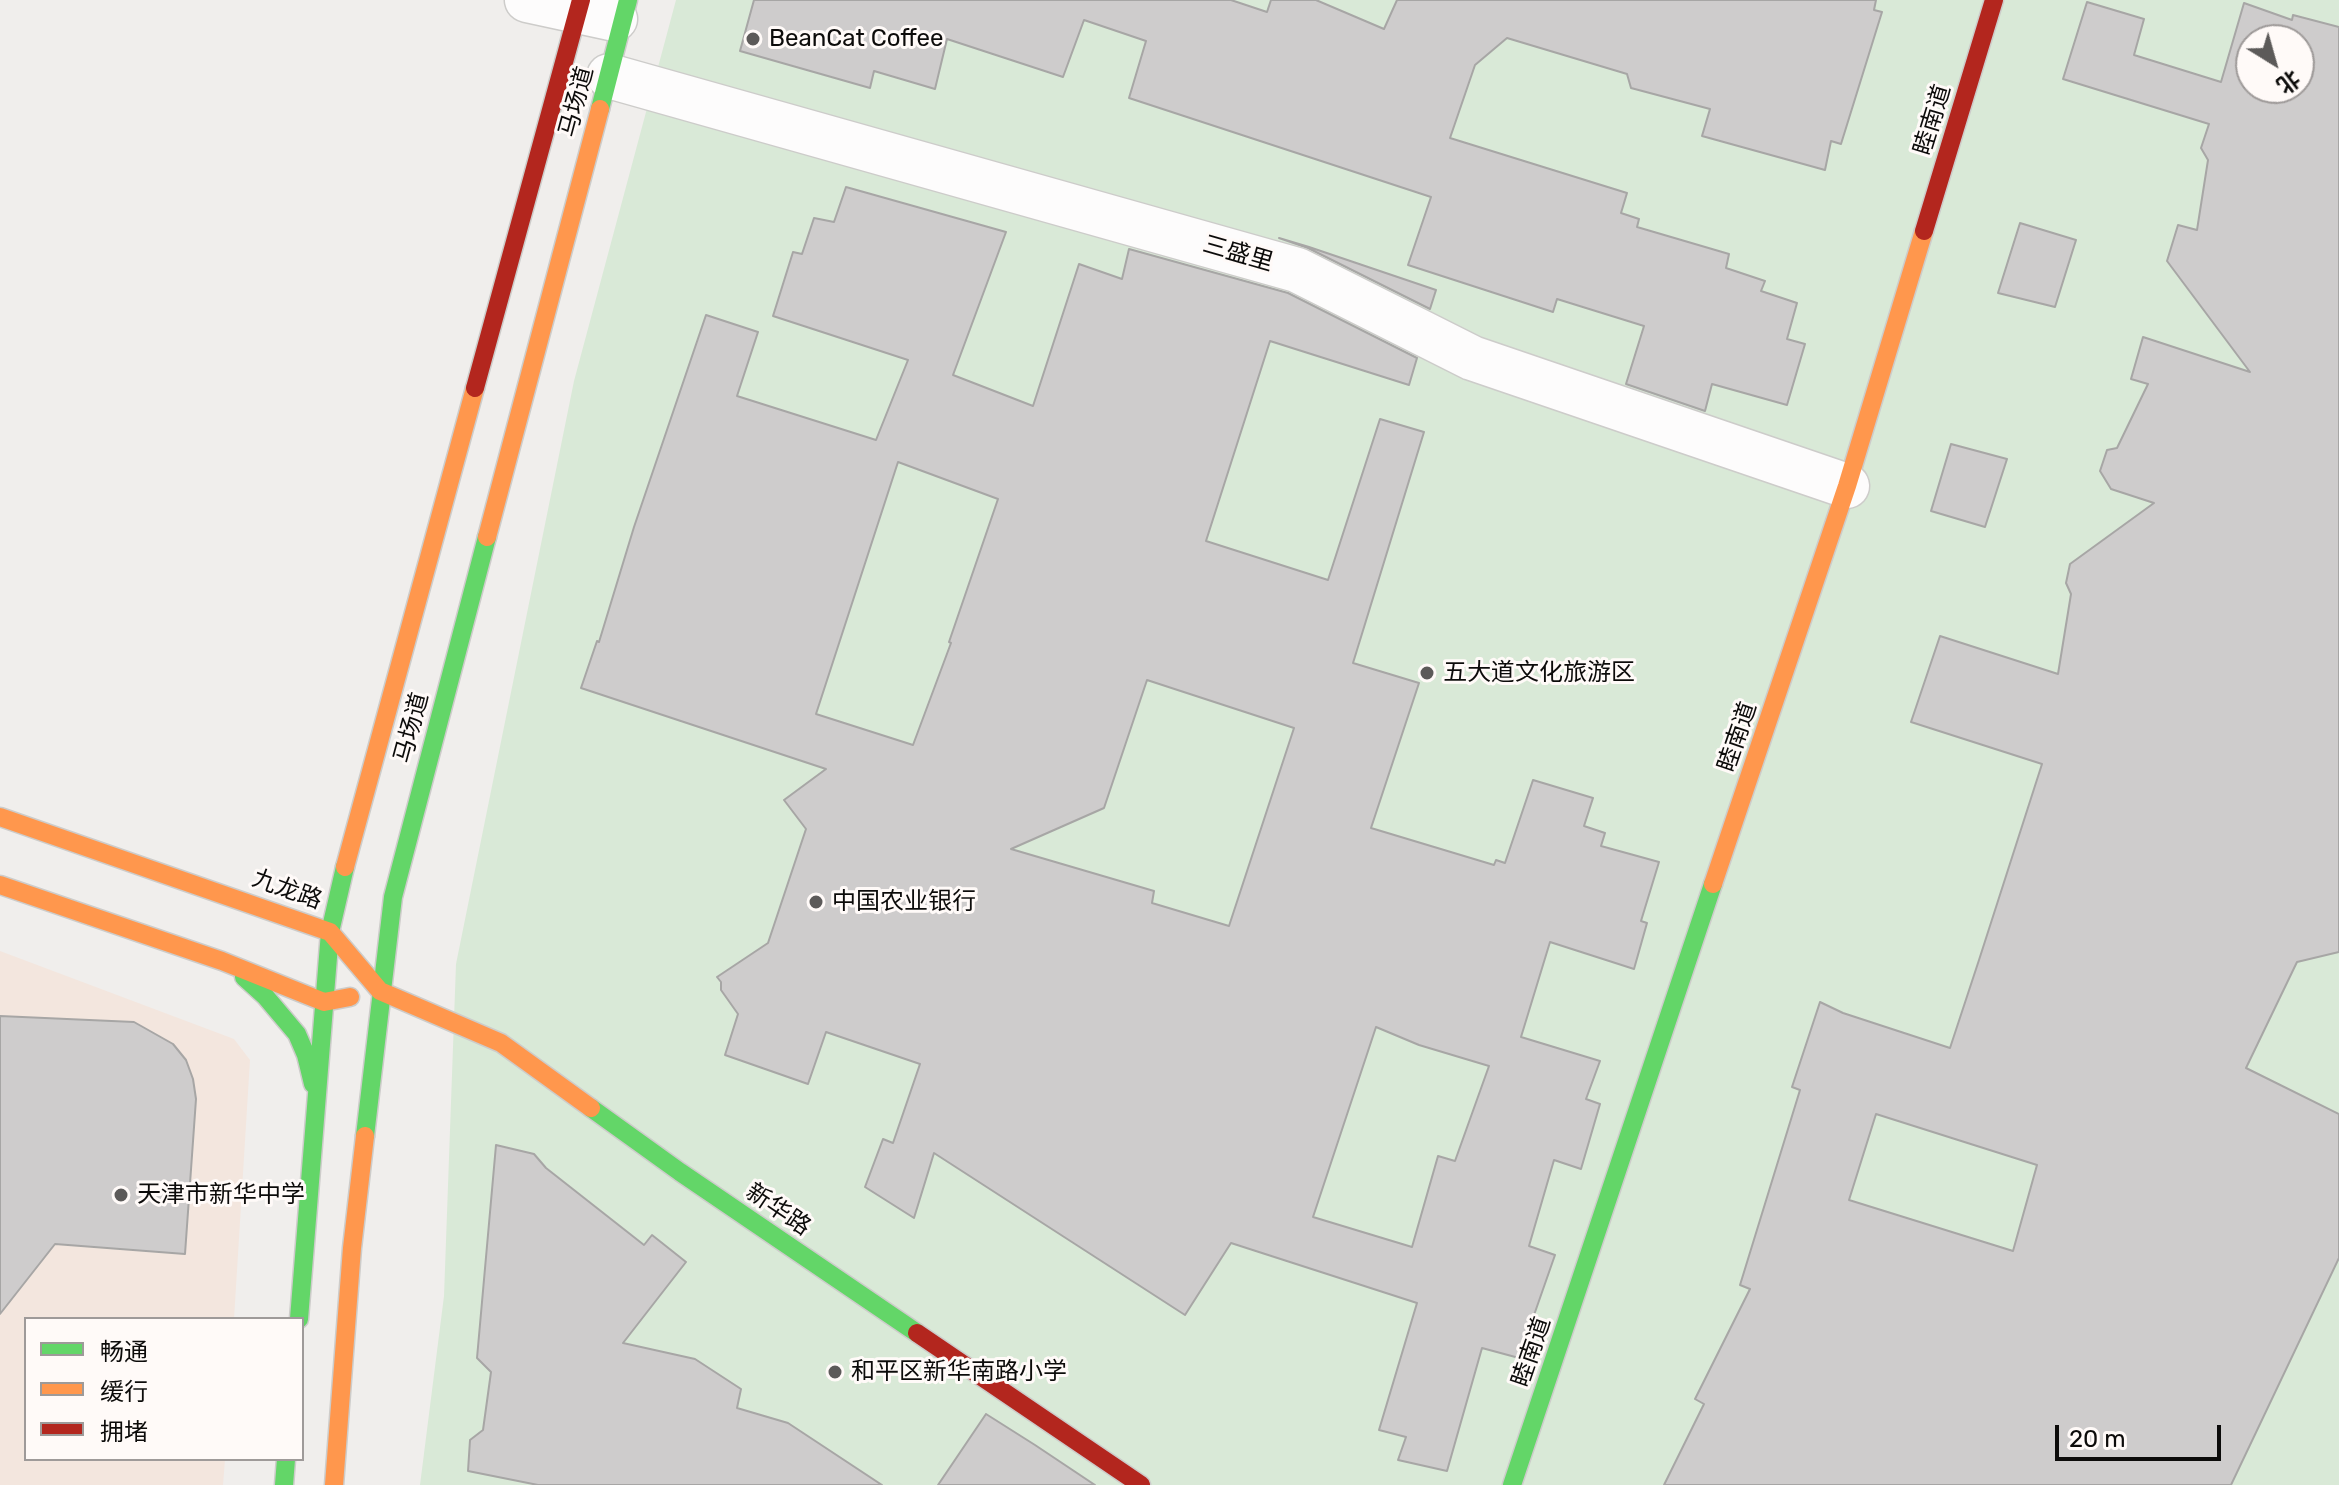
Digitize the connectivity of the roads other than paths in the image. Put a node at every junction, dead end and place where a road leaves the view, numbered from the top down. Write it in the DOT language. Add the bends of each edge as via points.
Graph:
graph roads {
  1 [pos="527,0"];
  2 [pos="1994,0"];
  3 [pos="579,6"];
  4 [pos="626,10"];
  5 [pos="609,76"];
  6 [pos="1847,486"];
  7 [pos="0,817"];
  8 [pos="0,885"];
  9 [pos="246,901"];
  10 [pos="330,932"];
  11 [pos="288,938"];
  12 [pos="307,959"];
  13 [pos="222,961"];
  14 [pos="380,991"];
  15 [pos="328,995"];
  16 [pos="346,1022"];
  17 [pos="358,1056"];
  18 [pos="318,1107"];
  19 [pos="369,1111"];
  20 [pos="299,1317"];
  21 [pos="286,1461"];
  22 [pos="284,1485"];
  23 [pos="334,1485"];
  24 [pos="1141,1485"];
  25 [pos="1512,1485"];
  1 -- 3 [label="street"];
  2 -- 6 [label="main road, 睦南道"];
  3 -- 4 [label="street"];
  3 -- 10 [label="main road, 马场道"];
  4 -- 5 [label="main road, 马场道"];
  5 -- 6 [label="street, 三盛里" via="1297,270 1472,358"];
  5 -- 14 [label="main road, 马场道" via="393,897"];
  6 -- 25 [label="main road, 睦南道"];
  7 -- 9 [label="main road, 九龙路"];
  8 -- 13 [label="main road"];
  9 -- 10 [label="main road, 九龙路"];
  9 -- 11 [label="main road"];
  10 -- 14 [label="main road, 九龙路"];
  10 -- 15 [label="main road, 马场道"];
  12 -- 15 [label="main road"];
  13 -- 15 [label="main road"];
  13 -- 18 [label="main road" via="250,981 297,1034"];
  14 -- 15 [label="main road"];
  14 -- 19 [label="main road, 马场道"];
  14 -- 24 [label="main road, 新华路" via="501,1043 680,1172"];
  15 -- 16 [label="main road"];
  15 -- 18 [label="main road, 马场道"];
  17 -- 19 [label="main road"];
  18 -- 20 [label="main road, 马场道"];
  19 -- 23 [label="main road, 马场道" via="352,1248"];
  21 -- 22 [label="main road"];
}
